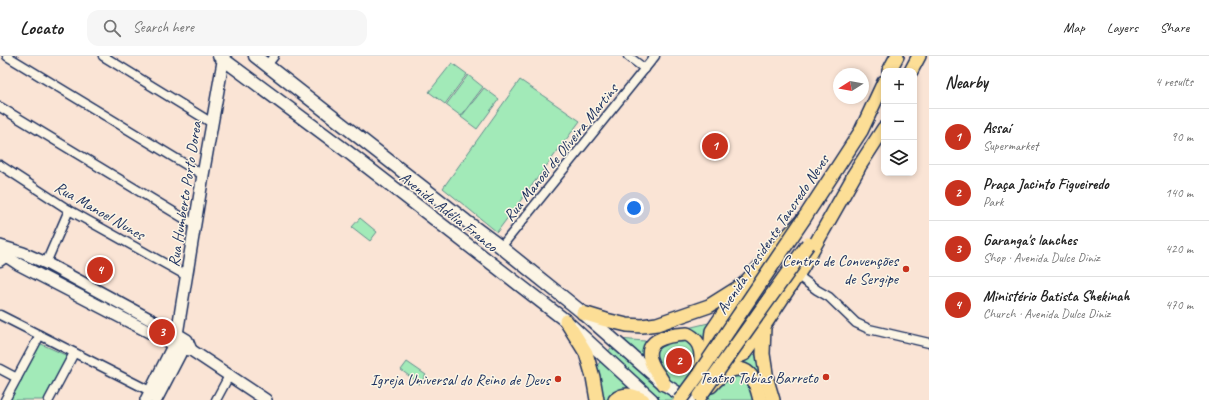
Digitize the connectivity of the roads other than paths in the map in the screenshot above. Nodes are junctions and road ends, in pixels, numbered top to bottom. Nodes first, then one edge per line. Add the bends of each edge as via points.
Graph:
1 (7, 56) edge
2 (103, 56) edge
3 (255, 56) edge
4 (628, 56) edge
5 (655, 56) edge
6 (897, 56) edge
7 (919, 56) edge
8 (222, 57) edge
9 (271, 61) edge
10 (891, 68) edge
11 (913, 68) edge
12 (645, 69) junction
13 (881, 88) edge
14 (0, 107) edge
15 (212, 123) junction
16 (881, 133) edge
17 (0, 165) edge
18 (858, 169) junction
19 (203, 175) junction
20 (69, 210) junction
21 (805, 217) junction
22 (195, 225) junction
23 (0, 246) edge
24 (501, 247) junction
25 (23, 253) junction
26 (2, 257) edge
27 (46, 263) junction
28 (18, 264) junction
29 (797, 275) junction
30 (187, 276) junction
31 (744, 284) junction
32 (583, 313) junction
33 (0, 314) edge
34 (566, 321) junction
35 (764, 324) junction
36 (40, 335) junction
37 (929, 342) edge
38 (182, 343) junction
39 (74, 353) junction
40 (0, 369) edge
41 (230, 374) junction
42 (699, 374) junction
43 (17, 378) junction
44 (664, 384) junction
45 (151, 397) edge
46 (620, 397) edge
47 (53, 399) edge
48 (695, 399) edge
49 (764, 399) edge
50 (5, 400) edge
51 (216, 400) edge
52 (266, 400) edge
53 (597, 400) edge
54 (643, 400) edge
55 (652, 400) edge
56 (680, 400) edge

1 - 19 street
2 - 15 street
3 - 9 main road, Avenida Adélia Franco
4 - 12 street
5 - 12 street, Rua Manoel de Oliveira Martins
6 - 10 main road
7 - 11 main road
8 - 15 street, Rua Humberto Porto Dorea
8 - 34 main road, Avenida Adélia Franco
9 - 24 main road, Avenida Adélia Franco via 466,222
12 - 24 street, Rua Manoel de Oliveira Martins
13 - 21 main road, Avenida Presidente Tancredo Neves via 861,131
14 - 22 street
15 - 19 street, Rua Humberto Porto Dorea
16 - 18 main road, Avenida Presidente Tancredo Neves
17 - 20 street, Rua Manoel Nunes
18 - 29 main road
18 - 48 main road, Avenida Presidente Tancredo Neves, bridge via 808,244
19 - 22 street, Rua Humberto Porto Dorea
20 - 27 street
20 - 30 street, Rua Manoel Nunes
21 - 31 main road
21 - 42 main road, Avenida Presidente Tancredo Neves, bridge
22 - 30 street, Rua Humberto Porto Dorea
23 - 25 street
24 - 32 main road, Avenida Adélia Franco
25 - 27 street
25 - 28 street
26 - 28 street
27 - 38 street
28 - 38 street
29 - 35 main road
29 - 37 street via 829,296 856,323 869,330
30 - 38 street, Rua Humberto Porto Dorea
31 - 32 main road via 709,306 657,324 627,325
31 - 35 main road via 712,331 712,347 732,358 744,354
32 - 44 main road, Avenida Adélia Franco
33 - 36 street
34 - 53 main road via 586,353
34 - 55 main road, Avenida Adélia Franco
35 - 49 main road via 763,354 767,380
36 - 39 street
36 - 43 street
38 - 41 street
38 - 45 street, Rua Humberto Porto Dorea
39 - 45 street
39 - 47 street
40 - 43 street
41 - 51 street
41 - 52 street
42 - 44 main road via 701,351 696,340 687,334 670,335 656,341 650,348 649,356
42 - 56 main road, Avenida Presidente Tancredo Neves, bridge
43 - 50 street
44 - 48 main road, Avenida Adélia Franco
46 - 54 main road via 635,396
48 - 49 main road, bridge via 704,394 718,378 734,370 748,373

